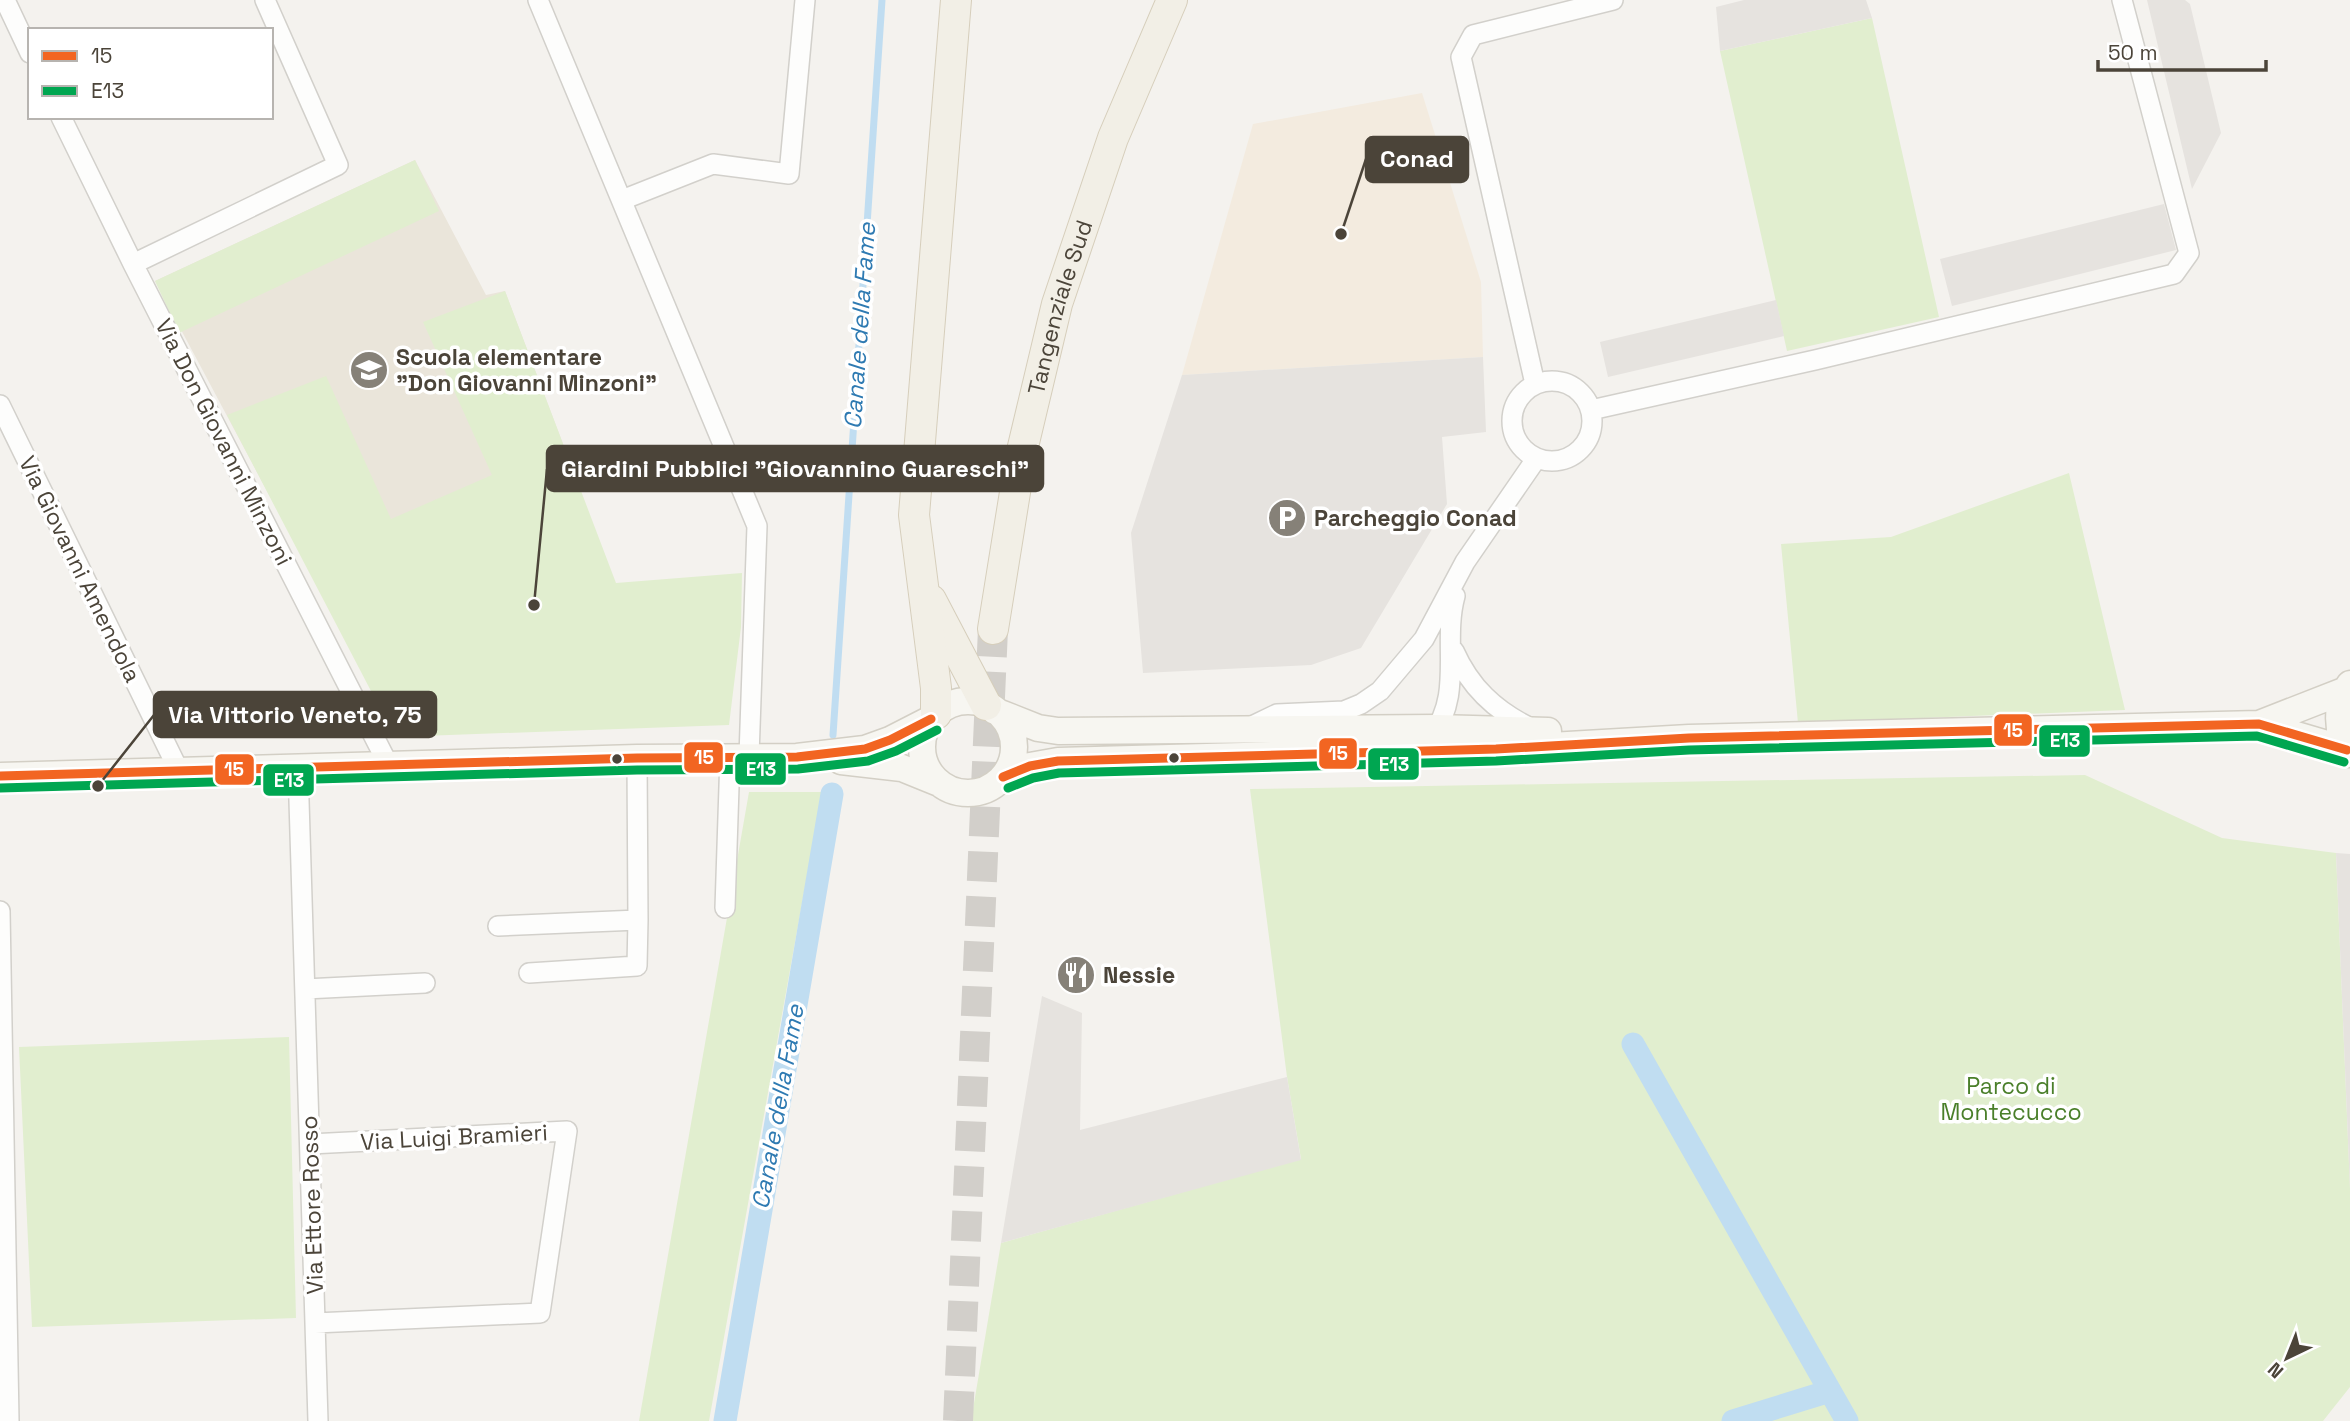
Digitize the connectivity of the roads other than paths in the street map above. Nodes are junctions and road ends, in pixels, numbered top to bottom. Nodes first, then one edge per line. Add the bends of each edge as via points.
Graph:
1 (5, 0) edge
2 (265, 0) edge
3 (538, 0) edge
4 (805, 0) edge
5 (956, 0) edge
6 (1172, 0) edge
7 (1613, 0) edge
8 (2123, 0) edge
9 (28, 49) edge
10 (62, 119) edge
11 (622, 200) junction
12 (133, 264) junction
13 (1535, 384) junction
14 (0, 405) edge
15 (1591, 410) junction
16 (1536, 458) junction
17 (1465, 562) junction
18 (922, 582) junction
19 (993, 629) tunnel mouth
20 (1449, 640) junction
21 (2348, 687) edge
22 (990, 708) junction
23 (933, 717) junction
24 (2259, 724) junction
25 (1437, 728) junction
26 (1245, 730) junction
27 (1535, 730) junction
28 (1689, 738) junction
29 (2349, 752) edge
30 (740, 756) junction
31 (867, 756) junction
32 (1214, 757) junction
33 (637, 758) junction
34 (389, 766) junction
35 (298, 768) junction
36 (179, 771) junction
37 (0, 776) edge
38 (1003, 777) junction
39 (941, 784) junction
40 (725, 908) dead end
41 (0, 911) edge
42 (638, 920) junction
43 (498, 926) dead end
44 (529, 973) dead end
45 (425, 983) dead end
46 (305, 989) junction
47 (2, 1094) edge
48 (310, 1144) junction
49 (315, 1323) junction
50 (9, 1421) edge
51 (318, 1421) edge

1 - 9 street
2 - 12 street via 338,165
3 - 11 street
4 - 11 street via 789,174 713,163
5 - 18 main road via 914,515
6 - 19 main road, Tangenziale Sud via 1113,138 1058,304 1021,455
7 - 13 street via 1473,35 1461,57
8 - 15 street via 2189,253 2174,274
10 - 12 street, Via Don Giovanni Minzoni
11 - 30 street via 757,526
12 - 34 street, Via Don Giovanni Minzoni
13 - 15 street via 1562,382 1575,387
13 - 16 street via 1517,400 1511,422 1518,444
14 - 36 street, Via Giovanni Amendola
15 - 16 street via 1590,436 1574,456 1548,462
16 - 17 street
17 - 20 street via 1450,616
17 - 26 street via 1424,639 1380,691 1344,711 1277,714
18 - 22 main road
18 - 23 main road via 936,688
20 - 25 street via 1449,702
20 - 27 street via 1463,672 1487,700
21 - 24 main road
21 - 29 main road via 2339,710 2340,731
22 - 23 main road via 957,703
22 - 26 main road via 1028,725 1058,731
22 - 38 main road via 1006,721 1012,735 1014,750
23 - 31 main road
23 - 39 main road via 922,744 923,760
24 - 28 main road
24 - 29 main road
25 - 26 main road
25 - 27 main road
25 - 32 street via 1422,740 1276,745
27 - 28 main road
28 - 32 main road
30 - 31 main road
30 - 33 main road
30 - 40 street
31 - 39 main road
32 - 38 main road via 1058,761
33 - 34 main road
33 - 42 street
34 - 35 main road
35 - 36 main road
35 - 46 street, Via Ettore Rosso
36 - 37 main road
38 - 39 main road via 980,792 966,793
41 - 47 street
42 - 43 street
42 - 44 street via 638,965
45 - 46 street
46 - 48 street, Via Ettore Rosso
47 - 50 street
48 - 49 street, Via Ettore Rosso
48 - 49 street, Via Luigi Bramieri via 567,1131 540,1313
49 - 51 street, Via Ettore Rosso

